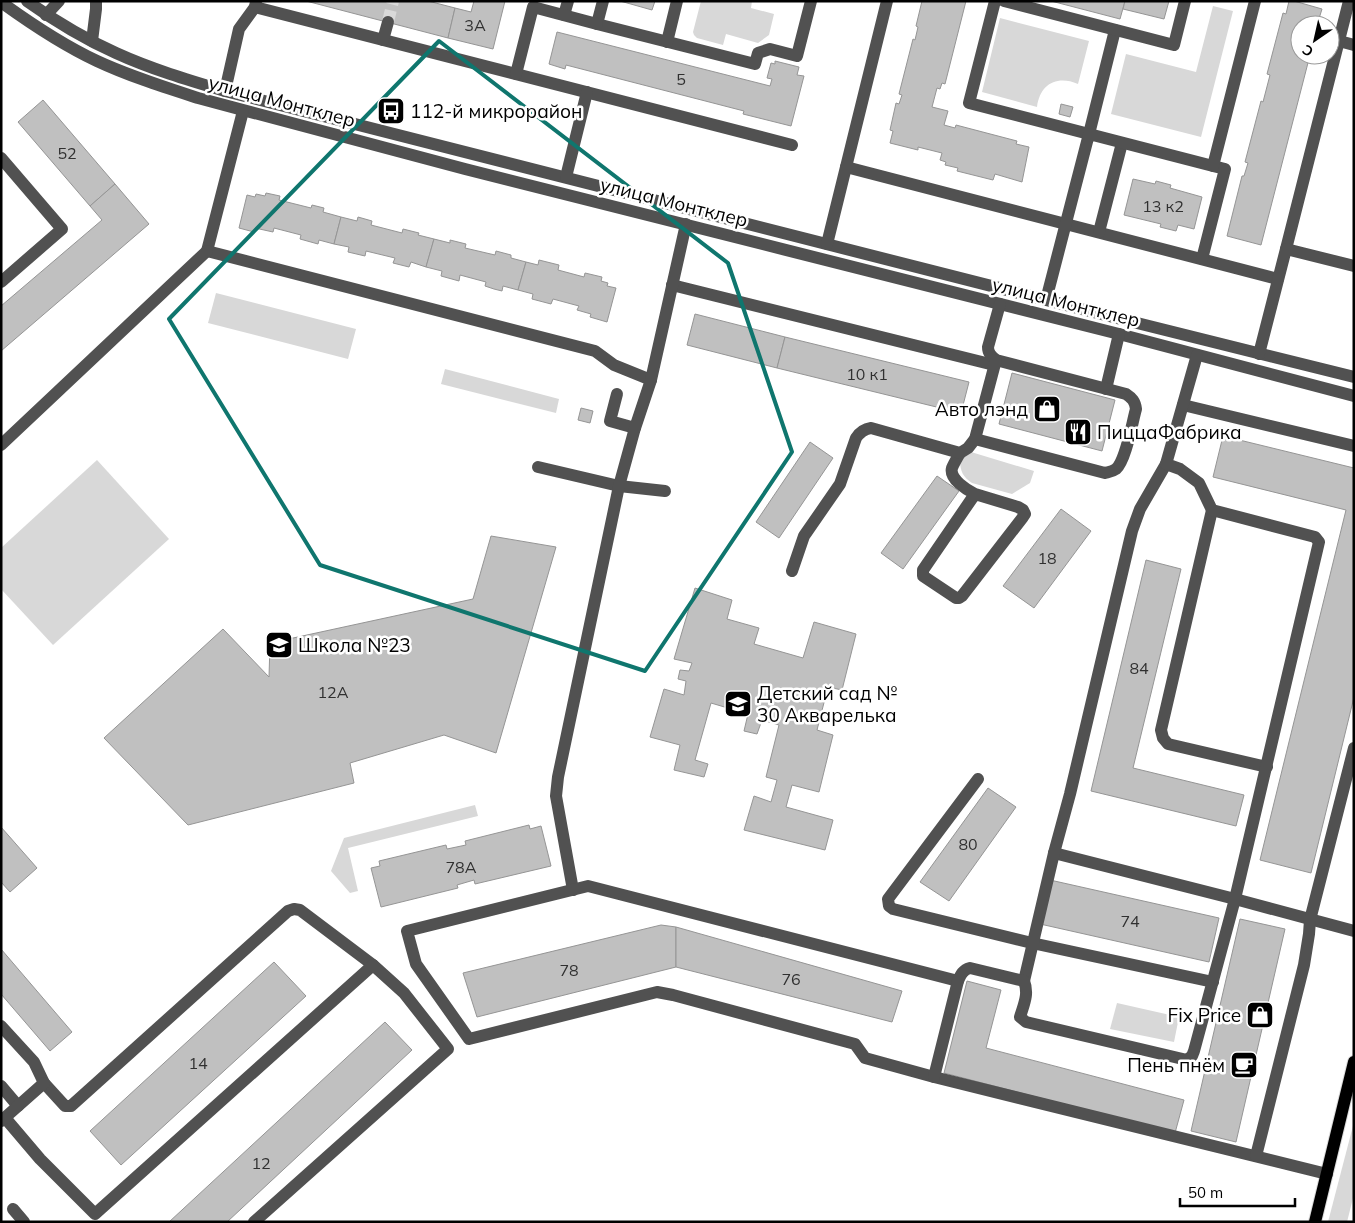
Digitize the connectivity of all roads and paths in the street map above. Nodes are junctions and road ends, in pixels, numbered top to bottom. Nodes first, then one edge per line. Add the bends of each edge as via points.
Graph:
1 (27, 1) edge
2 (59, 1) edge
3 (96, 1) edge
4 (568, 1) edge
5 (603, 1) edge
6 (677, 1) edge
7 (811, 1) edge
8 (887, 1) edge
9 (995, 1) edge
10 (1004, 1) edge
11 (1185, 1) edge
12 (1255, 1) edge
13 (1349, 1) edge
14 (1, 2) edge
15 (256, 4) edge
16 (534, 4) edge
17 (46, 15) junction
18 (564, 16) junction
19 (388, 22) tunnel mouth
20 (597, 24) junction
21 (1115, 30) junction
22 (1340, 37) edge
23 (383, 40) junction
24 (92, 41) junction
25 (1340, 41) edge
26 (667, 42) junction
27 (1354, 45) edge
28 (1333, 65) edge
29 (516, 74) junction
30 (225, 91) junction
31 (587, 92) junction
32 (243, 111) junction
33 (1089, 134) junction
34 (1122, 143) junction
35 (792, 145) dead end
36 (1, 158) edge
37 (1213, 166) junction
38 (846, 168) junction
39 (566, 177) junction
40 (686, 224) junction
41 (1066, 224) junction
42 (1099, 232) junction
43 (827, 244) junction
44 (1286, 249) junction
45 (207, 251) junction
46 (1202, 259) junction
47 (1354, 266) edge
48 (1278, 279) junction
49 (1, 282) edge
50 (672, 285) junction
51 (1046, 300) junction
52 (1000, 304) junction
53 (1119, 334) junction
54 (1259, 354) junction
55 (1197, 355) junction
56 (995, 362) junction
57 (1354, 377) edge
58 (651, 380) junction
59 (1106, 389) junction
60 (617, 394) dead end
61 (1354, 396) edge
62 (1183, 405) junction
63 (635, 428) junction
64 (975, 439) junction
65 (1, 445) edge
66 (1354, 446) edge
67 (960, 453) junction
68 (1166, 464) junction
69 (538, 467) dead end
70 (619, 486) junction
71 (665, 491) dead end
72 (975, 494) junction
73 (1212, 510) junction
74 (792, 571) dead end
75 (1354, 748) edge
76 (1267, 767) junction
77 (978, 779) dead end
78 (1054, 852) junction
79 (573, 890) junction
80 (1235, 899) junction
81 (1310, 920) junction
82 (1354, 931) edge
83 (1032, 943) junction
84 (373, 965) junction
85 (958, 981) junction
86 (1024, 981) junction
87 (1213, 982) junction
88 (1, 1026) edge
89 (1354, 1062) edge
90 (934, 1077) junction
91 (44, 1083) junction
92 (1, 1086) edge
93 (18, 1106) junction
94 (3, 1120) edge
95 (1256, 1156) junction
96 (1327, 1174) junction
97 (13, 1209) dead end
98 (98, 1218) edge
99 (24, 1222) edge
100 (254, 1222) edge
101 (1315, 1222) edge

1 - 17 street, улица Монтклер
2 - 17 street
3 - 24 street
4 - 18 street
5 - 20 street
6 - 26 street
7 - 26 street via 797,56 770,48 758,53 755,64
8 - 38 street
9 - 33 street via 969,103
10 - 21 street
11 - 21 street via 1174,45
12 - 37 street
13 - 22 street
14 - 32 street, улица Монтклер via 69,46 113,68
15 - 23 street
15 - 30 street via 239,28
16 - 18 street
16 - 29 street
17 - 24 street, улица Монтклер
18 - 20 street
19 - 23 street
20 - 26 street
21 - 33 street
23 - 29 street
24 - 30 street, улица Монтклер via 155,68
25 - 27 street
28 - 44 street
29 - 31 street
30 - 39 street, улица Монтклер
31 - 35 street
31 - 39 street
32 - 40 street, улица Монтклер
32 - 45 street
33 - 34 street
33 - 41 street
34 - 37 street
34 - 42 street
36 - 49 street via 62,229
37 - 46 street via 1225,169
38 - 41 street
38 - 43 street
39 - 43 street, улица Монтклер
40 - 50 street
40 - 52 street, улица Монтклер
41 - 42 street
41 - 51 street
42 - 46 street
43 - 51 street, улица Монтклер
44 - 47 street
44 - 48 street
45 - 58 street via 595,351 614,365
45 - 65 street
46 - 48 street
48 - 54 street
50 - 56 street
50 - 58 street
51 - 54 street, улица Монтклер
52 - 53 street, улица Монтклер
52 - 56 street via 988,347
53 - 55 street, улица Монтклер
53 - 59 street
54 - 57 street, улица Монтклер
55 - 61 street, улица Монтклер
55 - 62 street
56 - 59 street
56 - 64 street
58 - 63 street
59 - 64 street via 1132,398 1136,409 1122,460 1112,471 1105,473
60 - 63 street via 610,421
62 - 66 street
62 - 68 street
63 - 70 street
64 - 67 street
67 - 72 street via 952,468 953,476
67 - 74 street via 871,428 863,430 856,438 838,489 804,536
68 - 73 street via 1180,469 1199,483
68 - 78 street via 1140,509 1132,531
69 - 70 street
70 - 71 street
70 - 79 street via 558,777 556,796
72 - 72 street via 1018,507 1025,514 962,596 956,598 922,573
73 - 76 street via 1161,730 1162,738 1168,744
73 - 76 street via 1316,537 1319,542
75 - 81 street
76 - 80 street
77 - 83 street via 888,899 889,906
78 - 80 street
78 - 83 street
79 - 85 street via 588,886
79 - 90 street via 407,931 416,964 469,1039 657,992 855,1044 865,1058
80 - 81 street
80 - 87 street
81 - 82 street
81 - 95 street via 1304,964
83 - 86 street
83 - 87 street
84 - 91 street via 300,910 288,911 71,1106 66,1106
84 - 98 street
84 - 100 street via 404,993 448,1049
85 - 86 street via 970,968
85 - 90 street
86 - 87 street via 1027,988 1020,1017 1026,1022 1187,1060 1192,1056
88 - 91 street via 34,1062
89 - 96 main road
90 - 95 street
91 - 93 street
92 - 93 street
93 - 94 street
94 - 98 street
95 - 96 street
96 - 101 main road
97 - 99 street

